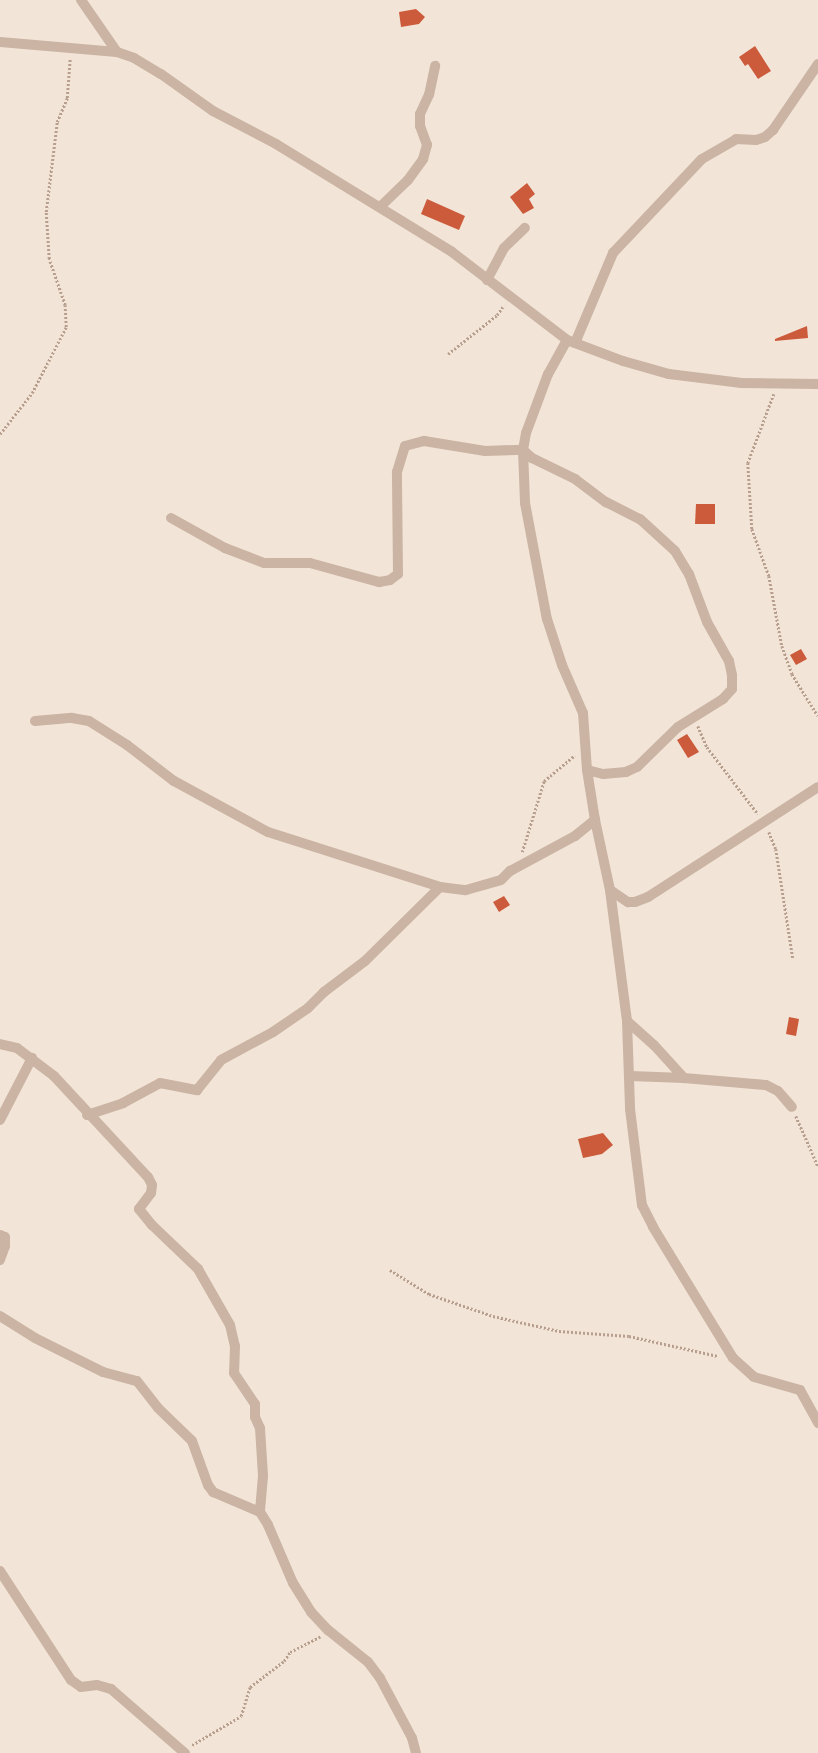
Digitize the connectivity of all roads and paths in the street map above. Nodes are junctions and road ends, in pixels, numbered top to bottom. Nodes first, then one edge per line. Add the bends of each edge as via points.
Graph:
1 (81, 0) edge
2 (0, 42) edge
3 (71, 48) junction
4 (118, 52) junction
5 (818, 64) edge
6 (435, 66) dead end
7 (381, 206) junction
8 (526, 228) dead end
9 (487, 280) junction
10 (508, 297) junction
11 (571, 342) junction
12 (448, 354) dead end
13 (778, 382) junction
14 (818, 384) edge
15 (0, 434) edge
16 (523, 450) junction
17 (171, 518) dead end
18 (818, 716) edge
19 (695, 719) junction
20 (35, 720) dead end
21 (586, 745) junction
22 (587, 770) junction
23 (818, 787) edge
24 (595, 820) junction
25 (765, 822) junction
26 (520, 855) dead end
27 (440, 887) junction
28 (610, 890) junction
29 (793, 959) dead end
30 (627, 1021) junction
31 (0, 1044) edge
32 (32, 1058) junction
33 (630, 1076) junction
34 (684, 1078) junction
35 (792, 1107) joint
36 (87, 1115) junction
37 (0, 1120) edge
38 (818, 1166) edge
39 (0, 1235) edge
40 (0, 1260) edge
41 (390, 1270) dead end
42 (0, 1316) edge
43 (733, 1358) junction
44 (818, 1423) edge
45 (260, 1512) junction
46 (0, 1571) edge
47 (328, 1630) junction
48 (184, 1752) edge
49 (416, 1753) edge

1 - 4 street
2 - 3 street
3 - 4 street
3 - 15 path via 67,98 57,122 46,212 48,258 66,305 66,327 32,393
4 - 7 street via 141,62 213,111 276,144
5 - 11 street via 773,130 756,140 736,139 702,159 613,253
6 - 7 street via 429,95 420,114 420,126 427,145 423,159 408,180
7 - 9 street via 452,252
8 - 9 street via 504,248
9 - 10 street
10 - 11 street
10 - 12 path via 497,315
11 - 13 street via 669,374 741,383
11 - 16 street via 548,374 526,433
13 - 14 street
13 - 18 path via 748,464 752,529 769,576 782,646 792,674
16 - 17 street via 485,451 424,441 405,446 397,472 398,574 390,580 380,582 310,563 264,563 225,548
16 - 19 street via 532,458 575,479 606,502 640,519 675,551 689,574 707,622 729,661 732,675 732,689 723,699
16 - 21 street via 525,503 546,619 583,713
19 - 22 street via 678,727 637,768 626,772 603,774
19 - 25 path via 707,747
20 - 27 street via 72,718 89,721 127,745 174,781 268,832
21 - 22 street
21 - 26 path via 544,781
22 - 24 street
23 - 25 street
24 - 27 street via 575,836 510,871 501,880 466,890
24 - 28 street
25 - 28 street via 648,897 628,902
25 - 29 path via 776,849
27 - 36 street via 365,961 324,992 308,1008 273,1032 221,1060 197,1090 160,1083 123,1103
28 - 30 street
30 - 33 street
30 - 34 street via 654,1045
31 - 32 street via 17,1048
32 - 36 street via 54,1076
32 - 37 street
33 - 34 street
33 - 43 street via 630,1109 642,1205
34 - 35 street via 766,1085 778,1091
35 - 38 path
36 - 45 street via 148,1177 152,1185 151,1193 139,1209 198,1269 230,1326 235,1346 234,1373 254,1404 255,1417 260,1428 263,1476
39 - 40 street via 5,1237 5,1246
41 - 43 path via 429,1294 492,1316 559,1331 629,1336 702,1354
42 - 45 street via 35,1338 103,1372 137,1381 158,1408 192,1441 213,1492
43 - 44 street via 754,1377 800,1390
45 - 47 street via 293,1583 311,1612
46 - 48 street via 71,1680 81,1687 97,1685 111,1689
47 - 48 path via 290,1652 284,1661 250,1687 241,1716
47 - 49 street via 368,1662 380,1678 412,1738

